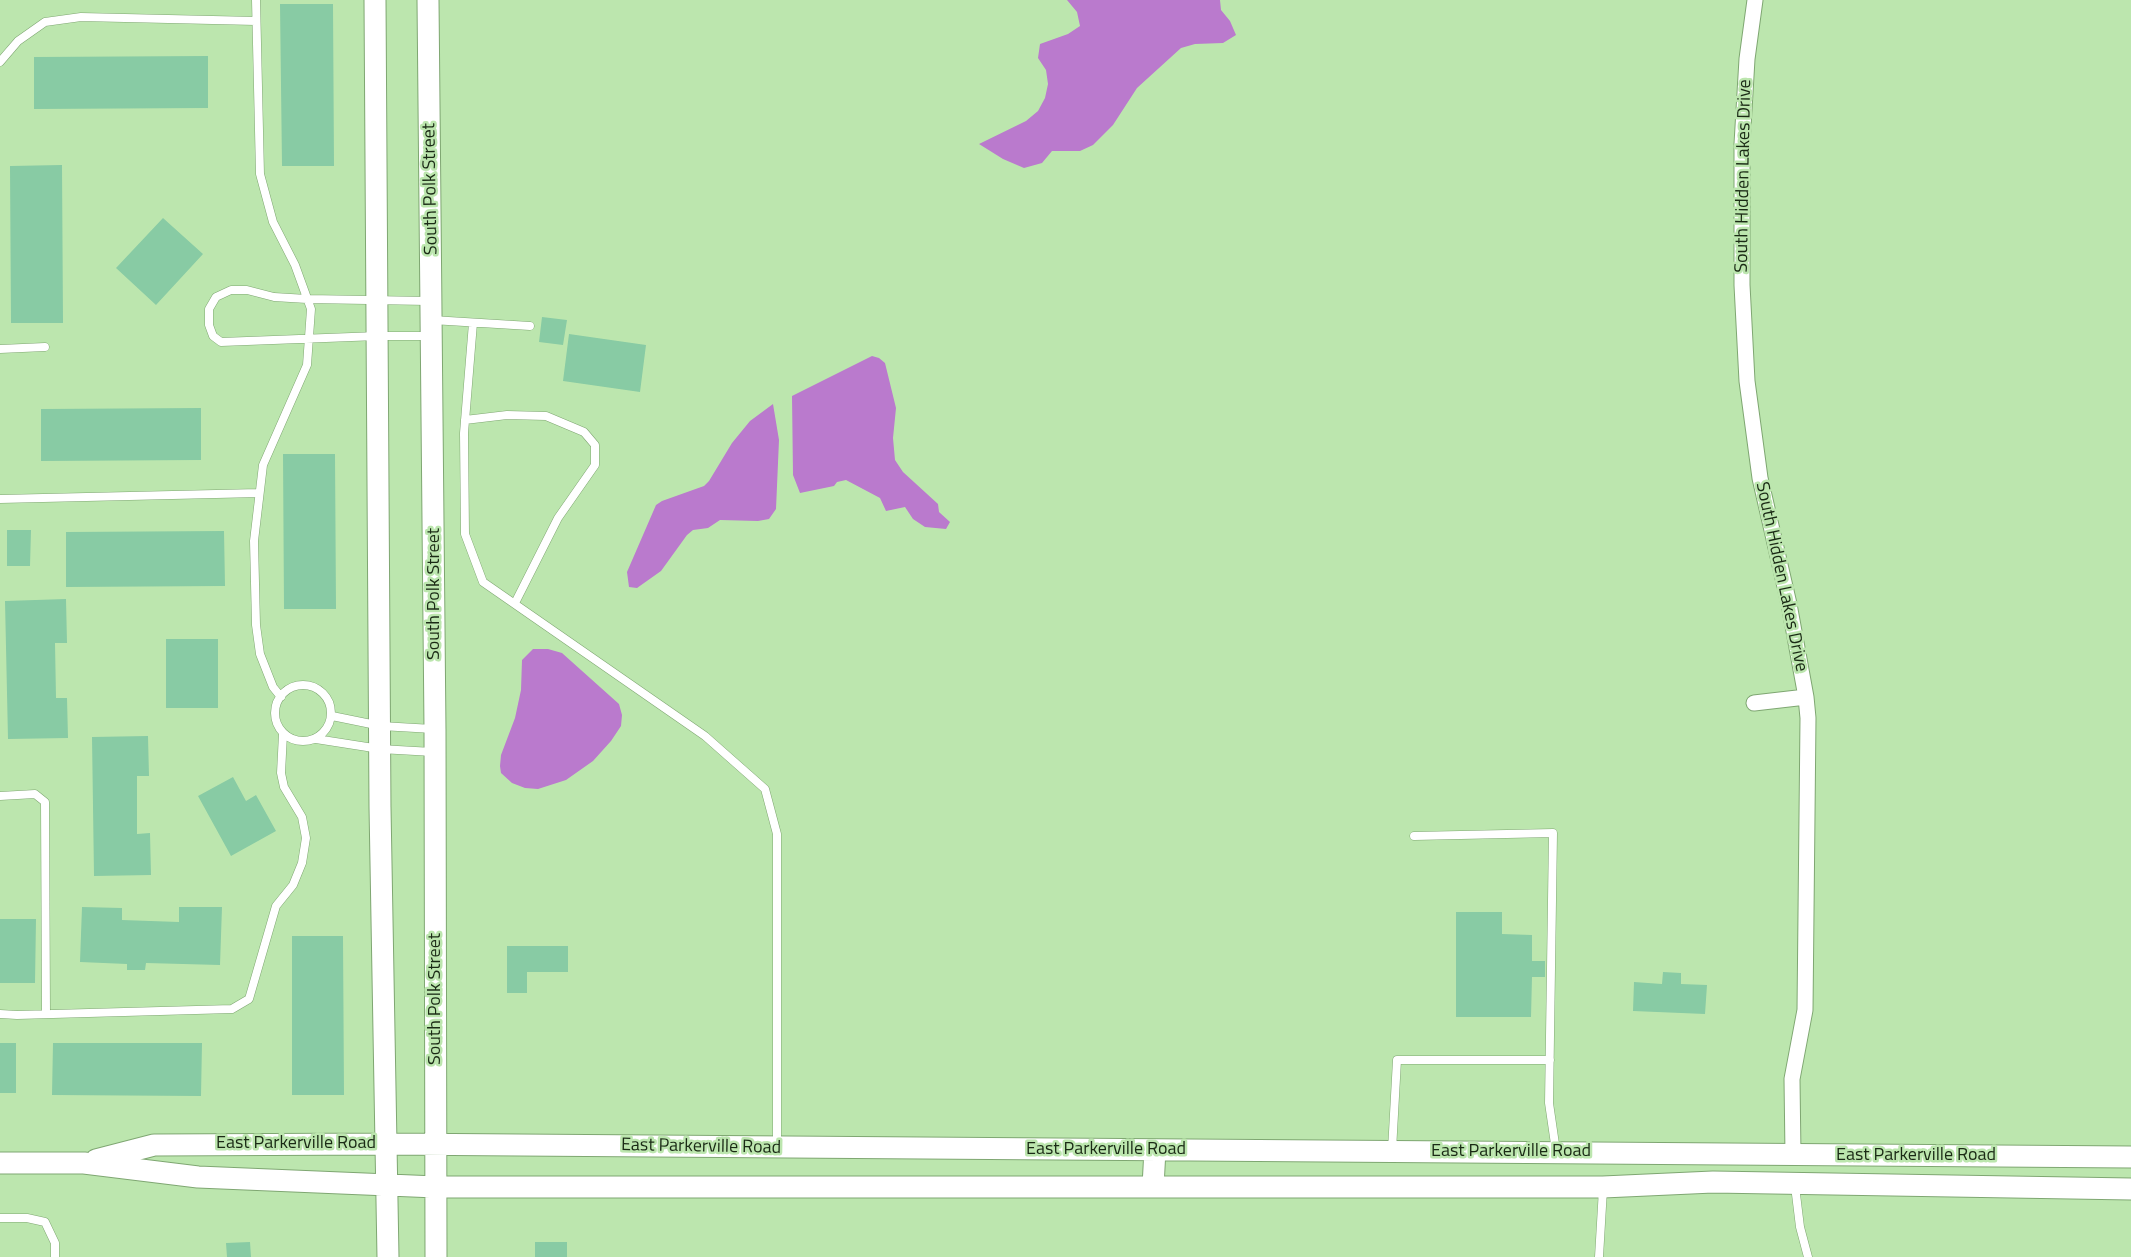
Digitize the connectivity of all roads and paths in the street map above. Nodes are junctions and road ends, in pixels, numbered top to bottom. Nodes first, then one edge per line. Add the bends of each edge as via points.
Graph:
1 (256, 0) edge
2 (375, 0) edge
3 (428, 0) edge
4 (1755, 0) edge
5 (256, 21) junction
6 (0, 62) edge
7 (307, 299) junction
8 (377, 300) junction
9 (432, 319) junction
10 (473, 323) junction
11 (530, 326) dead end
12 (378, 336) junction
13 (310, 340) junction
14 (45, 347) dead end
15 (0, 349) edge
16 (465, 420) junction
17 (259, 493) junction
18 (0, 499) edge
19 (515, 604) junction
20 (281, 696) junction
21 (1806, 697) junction
22 (1754, 703) dead end
23 (332, 716) junction
24 (380, 726) junction
25 (436, 729) junction
26 (283, 734) junction
27 (316, 739) junction
28 (380, 748) junction
29 (436, 752) junction
30 (0, 796) edge
31 (1414, 836) dead end
32 (0, 1014) edge
33 (46, 1014) junction
34 (1550, 1060) junction
35 (385, 1144) junction
36 (436, 1144) junction
37 (776, 1148) junction
38 (1155, 1150) junction
39 (1392, 1152) junction
40 (1556, 1153) junction
41 (1793, 1155) junction
42 (2131, 1157) edge
43 (0, 1163) edge
44 (84, 1163) junction
45 (1794, 1184) junction
46 (386, 1186) junction
47 (1153, 1186) junction
48 (436, 1187) junction
49 (1557, 1187) junction
50 (1603, 1187) junction
51 (2131, 1189) edge
52 (0, 1218) edge
53 (55, 1257) edge
54 (388, 1257) edge
55 (436, 1257) edge
56 (1599, 1257) edge
57 (1808, 1257) edge

1 - 5 lane
2 - 8 main road
3 - 9 main road, South Polk Street
4 - 21 street, South Hidden Lakes Drive via 1747,59 1742,144 1742,285 1747,381 1760,478
5 - 6 lane via 82,17 45,22 18,40
5 - 7 lane via 260,174 272,222 295,265
7 - 8 lane
7 - 13 lane via 311,309
7 - 13 lane via 231,290 216,297 209,309 209,325 213,336 221,342
8 - 9 lane
8 - 12 main road
9 - 10 lane
9 - 12 lane
9 - 25 main road, South Polk Street
10 - 11 lane
10 - 16 lane
12 - 13 lane
12 - 24 main road
13 - 17 lane via 307,365 263,465
14 - 15 lane
16 - 19 lane via 465,534 483,582
16 - 19 lane via 507,415 546,416 584,432 595,445 595,465 558,518
17 - 18 lane
17 - 20 lane via 254,541 256,625 265,671 272,687
19 - 37 lane via 705,736 765,789 776,834
20 - 23 lane via 292,688 311,686 327,697
20 - 26 lane via 275,708 275,718
21 - 22 street
21 - 41 street, South Hidden Lakes Drive via 1809,743 1805,1010 1792,1079
23 - 24 lane
23 - 27 lane via 325,732
24 - 25 lane
24 - 28 main road
25 - 29 main road, South Polk Street
26 - 27 lane via 300,742
26 - 33 lane via 281,773 284,787 302,817 306,838 302,863 293,885 276,906 249,999 232,1009
27 - 28 lane
28 - 29 lane
28 - 35 main road
29 - 36 main road, South Polk Street
30 - 33 lane via 35,794 45,802
31 - 34 lane via 1553,832
32 - 33 lane
34 - 39 lane via 1397,1060
34 - 40 lane via 1549,1103
35 - 36 main road, East Parkerville Road
35 - 44 main road, East Parkerville Road via 154,1145
35 - 46 main road
36 - 37 main road, East Parkerville Road
36 - 48 main road, South Polk Street
37 - 38 main road, East Parkerville Road
38 - 39 main road, East Parkerville Road
38 - 47 main road
39 - 40 main road, East Parkerville Road
40 - 41 main road, East Parkerville Road
40 - 49 main road
41 - 42 main road, East Parkerville Road
41 - 45 main road
43 - 44 main road, East Parkerville Road
44 - 46 main road, East Parkerville Road via 198,1177
45 - 50 main road, East Parkerville Road via 1711,1182
45 - 51 main road, East Parkerville Road
45 - 57 lane
46 - 48 main road, East Parkerville Road
46 - 54 main road
47 - 48 main road, East Parkerville Road
47 - 49 main road, East Parkerville Road
48 - 55 main road, South Polk Street
49 - 50 main road, East Parkerville Road
50 - 56 lane
52 - 53 lane via 45,1222 55,1242

